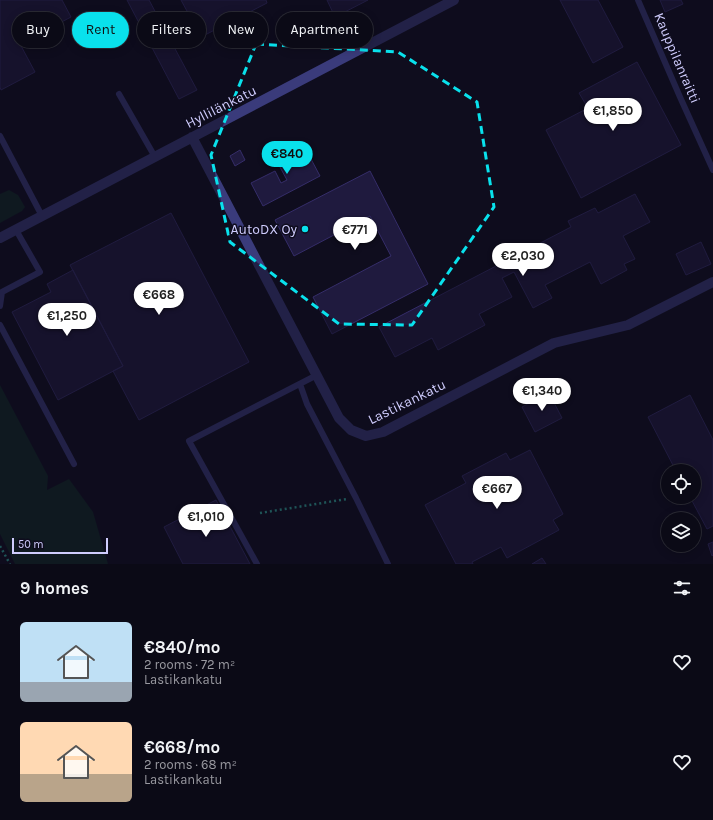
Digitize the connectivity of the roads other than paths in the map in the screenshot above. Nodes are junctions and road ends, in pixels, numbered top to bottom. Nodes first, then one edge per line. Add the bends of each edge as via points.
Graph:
1 (454, 0) edge
2 (638, 0) edge
3 (119, 94) dead end
4 (0, 136) edge
5 (192, 137) junction
6 (155, 157) junction
7 (713, 170) edge
8 (42, 216) junction
9 (16, 230) junction
10 (0, 238) edge
11 (713, 282) edge
12 (1, 290) edge
13 (0, 306) edge
14 (0, 325) edge
15 (317, 375) junction
16 (300, 384) junction
17 (74, 464) dead end
18 (257, 564) edge
19 (388, 564) edge

1 - 5 street, Hyllilänkatu
2 - 7 lane, Kauppilanraitti
3 - 6 lane
4 - 8 lane
5 - 6 street, Hyllilänkatu
5 - 15 street, Lastikankatu
6 - 8 street, Hyllilänkatu
8 - 9 street, Hyllilänkatu
9 - 10 street, Hyllilänkatu
9 - 12 lane via 40,272
11 - 15 street, Lastikankatu via 628,325 554,343 383,432 366,436 352,430 339,418
12 - 13 lane
14 - 17 lane
15 - 16 lane
16 - 18 lane via 189,441
16 - 19 lane via 307,404

